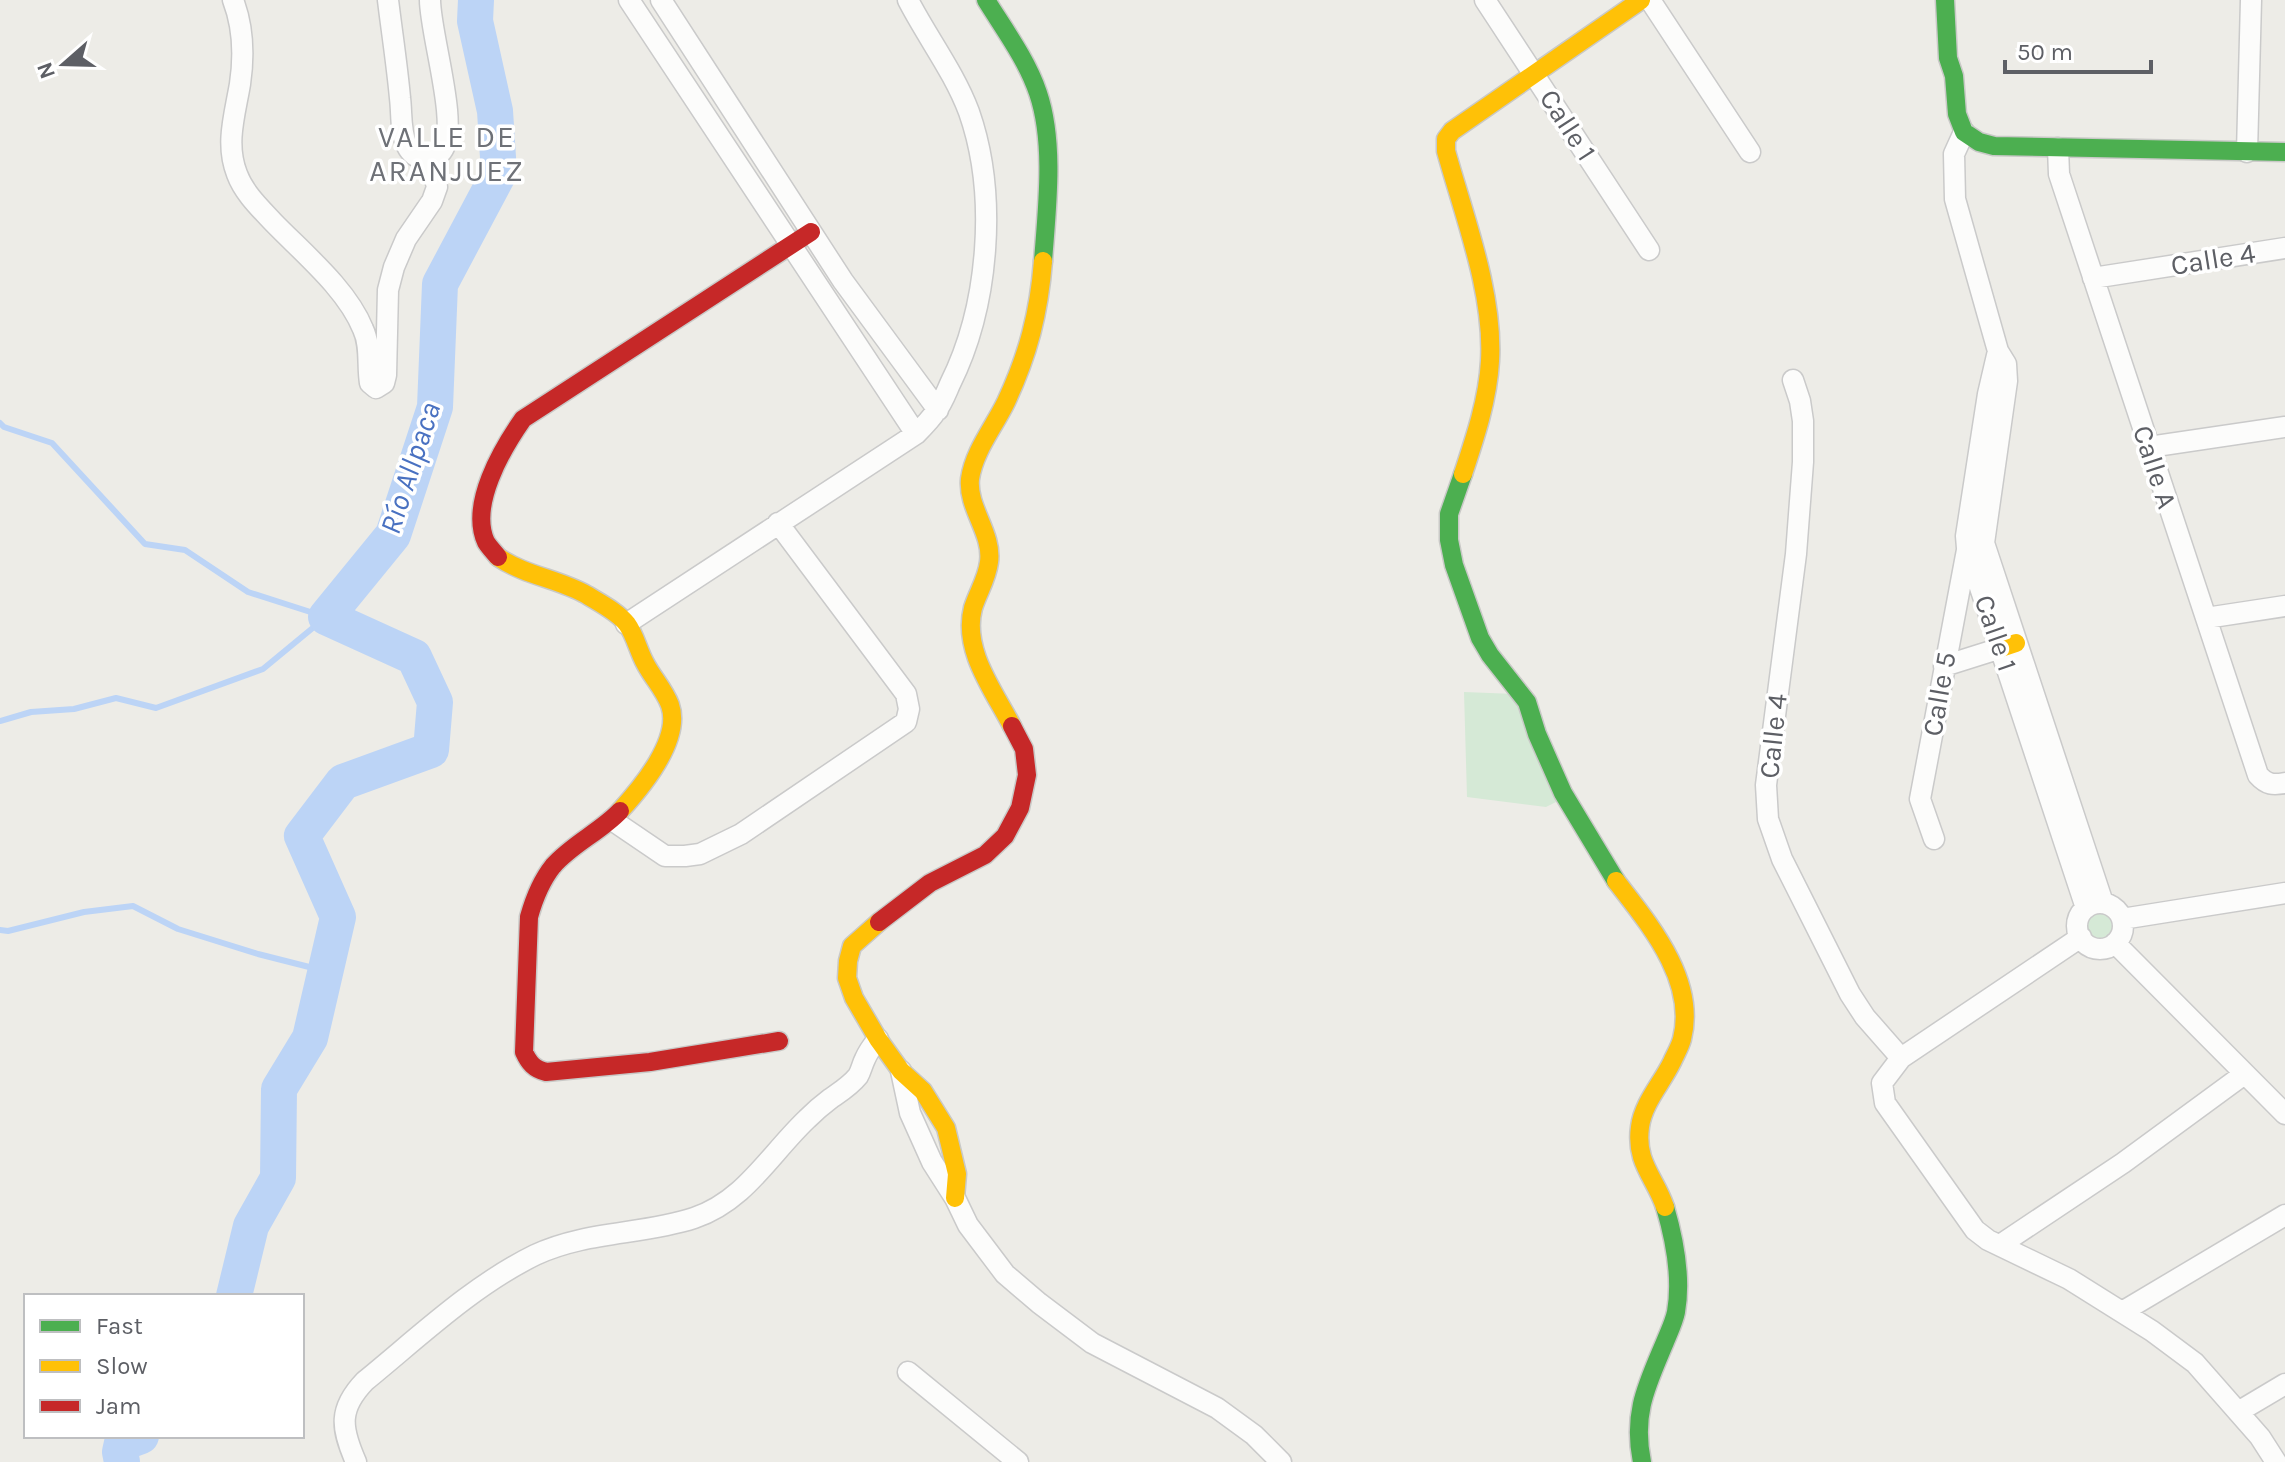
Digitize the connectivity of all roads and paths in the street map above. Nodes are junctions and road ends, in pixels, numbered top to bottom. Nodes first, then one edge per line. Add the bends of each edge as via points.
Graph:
1 (233, 0) edge
2 (388, 0) edge
3 (430, 0) edge
4 (629, 0) edge
5 (661, 0) edge
6 (908, 0) edge
7 (986, 0) edge
8 (1485, 0) edge
9 (1641, 0) edge
10 (1650, 0) edge
11 (1945, 0) edge
12 (1962, 0) edge
13 (2251, 0) edge
14 (1535, 75) junction
15 (1954, 76) junction
16 (1964, 132) junction
17 (2058, 148) junction
18 (1750, 152) dead end
19 (2247, 152) junction
20 (2285, 152) edge
21 (430, 159) junction
22 (811, 232) junction
23 (790, 244) junction
24 (2285, 248) edge
25 (1649, 250) dead end
26 (2093, 278) junction
27 (1998, 351) junction
28 (1793, 380) dead end
29 (938, 410) junction
30 (2285, 427) edge
31 (916, 434) junction
32 (2149, 447) junction
33 (778, 523) junction
34 (1967, 548) junction
35 (2285, 606) edge
36 (2206, 618) junction
37 (626, 624) junction
38 (2009, 646) junction
39 (1944, 666) junction
40 (2285, 783) edge
41 (612, 820) junction
42 (1934, 839) dead end
43 (2283, 896) edge
44 (2094, 905) junction
45 (2122, 919) junction
46 (2081, 937) junction
47 (2115, 943) junction
48 (878, 1039) junction
49 (779, 1041) dead end
50 (1901, 1058) junction
51 (901, 1071) joint
52 (2243, 1075) junction
53 (2285, 1114) edge
54 (2285, 1215) edge
55 (2000, 1245) junction
56 (2122, 1312) junction
57 (908, 1372) dead end
58 (2285, 1384) edge
59 (2238, 1412) junction
60 (356, 1462) edge
61 (1018, 1462) edge
62 (1281, 1462) edge
63 (1642, 1462) edge
64 (2276, 1462) edge

1 - 21 street via 242,43 232,127 238,176 356,316 367,340 370,383 376,388 386,375 388,290 394,267 437,187
2 - 21 street via 403,134 413,155
3 - 21 street via 448,135 445,148
4 - 23 street
5 - 22 street
6 - 29 street via 967,108 983,168 985,245 978,295 957,371
7 - 48 street via 1038,92 1047,132 1040,301 1028,348 970,481 990,558 974,605 972,646 1024,749 1027,775 1020,808 1005,836 985,855 930,883 852,946 847,978
8 - 14 street, Calle 1
9 - 14 street
10 - 18 street
11 - 15 street
12 - 15 street via 1961,58
13 - 19 street
14 - 25 street, Calle 1
14 - 63 street via 1446,139 1481,277 1490,361 1483,408 1449,514 1449,540 1480,638 1527,702 1563,793 1671,962 1684,1002 1682,1039 1640,1126 1641,1159 1661,1196 1678,1276 1676,1314 1640,1403
15 - 16 street
16 - 17 street via 1994,146
16 - 27 street, Calle 1 via 1954,154 1955,199
17 - 19 street
17 - 26 street, Calle A via 2059,174
19 - 20 street
22 - 23 street
22 - 29 street
23 - 31 street
23 - 37 street via 537,408 516,428 493,468 481,515 483,536 492,551 508,566 585,593
24 - 26 street, Calle 4
26 - 32 street, Calle A
27 - 34 street, Calle 1
27 - 38 street, Calle 1 via 2007,381 1983,537
28 - 50 street, Calle 4 via 1803,421 1803,462 1766,785 1768,819 1782,859 1850,994
29 - 31 street
30 - 32 street
31 - 33 street
32 - 36 street, Calle A
33 - 37 street
33 - 41 street via 906,694 906,722 741,834 700,854 665,856
34 - 38 street, Calle 1
34 - 39 street, Calle 5
35 - 36 street
36 - 40 street, Calle A via 2258,775 2272,785
37 - 41 street via 672,706 673,726 663,754
38 - 39 street
38 - 44 street, Calle 1
39 - 42 street, Calle 5 via 1920,799
41 - 49 street via 554,864 535,897 529,917 524,1052 529,1063 546,1072
43 - 45 street
44 - 45 street via 2115,909
44 - 46 street via 2079,918
45 - 47 street
46 - 47 street via 2097,948
46 - 50 street
47 - 52 street
48 - 51 street
48 - 60 street via 846,1089 805,1121 724,1204 670,1225 550,1249 478,1289 353,1393 344,1425
50 - 55 street via 1882,1083 1885,1103 1975,1230
51 - 62 street via 910,1113 932,1162 968,1225 1005,1274 1092,1343 1217,1408
52 - 53 street
52 - 55 street
54 - 56 street
55 - 56 street
56 - 59 street via 2195,1363
57 - 61 street
58 - 59 street
59 - 64 street

